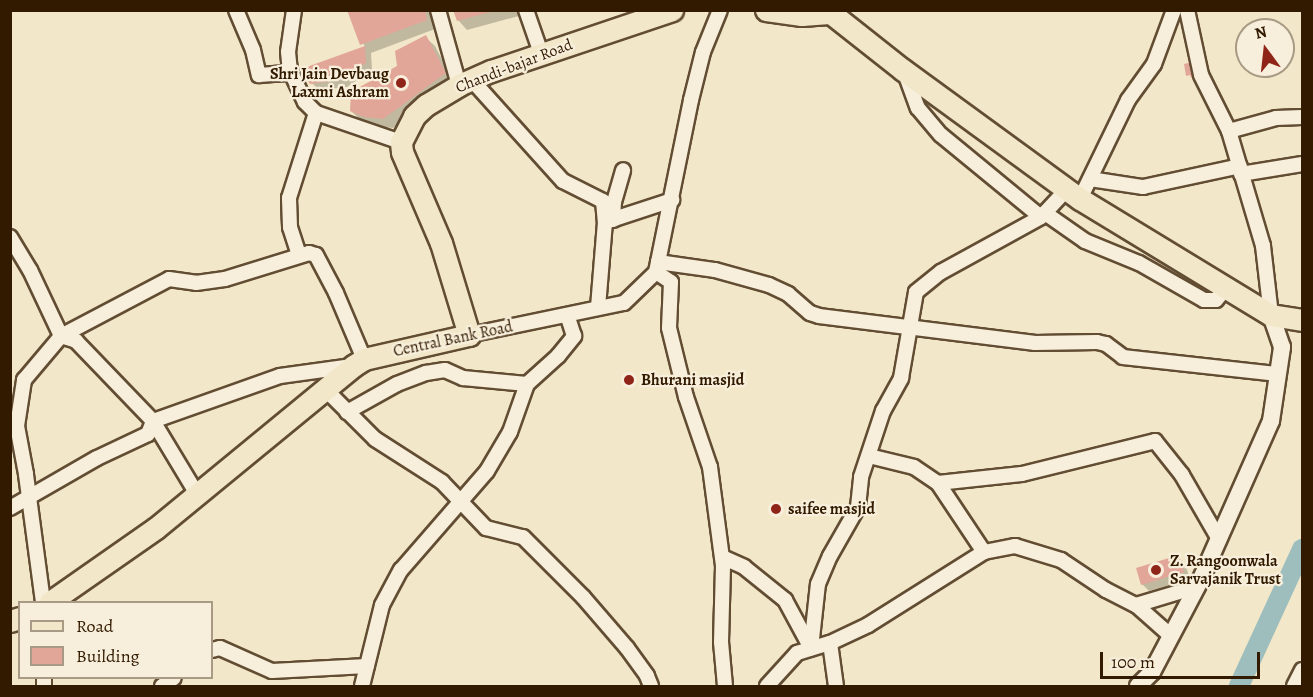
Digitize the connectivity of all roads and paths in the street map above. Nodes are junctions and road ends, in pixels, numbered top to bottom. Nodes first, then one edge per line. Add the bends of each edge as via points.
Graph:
1 (236, 10) edge
2 (294, 10) edge
3 (438, 10) edge
4 (526, 10) edge
5 (672, 10) edge
6 (720, 10) edge
7 (766, 10) edge
8 (1174, 10) edge
9 (1187, 10) edge
10 (828, 12) edge
11 (541, 53) junction
12 (903, 70) junction
13 (291, 74) junction
14 (465, 82) junction
15 (316, 113) junction
16 (1302, 117) edge
17 (1229, 130) junction
18 (401, 142) junction
19 (1302, 164) edge
20 (623, 170) dead end
21 (1240, 170) junction
22 (1090, 178) junction
23 (1073, 194) junction
24 (672, 200) junction
25 (1043, 215) junction
26 (609, 221) junction
27 (10, 237) edge
28 (299, 255) junction
29 (657, 267) junction
30 (1226, 288) junction
31 (598, 308) junction
32 (567, 315) junction
33 (1287, 318) edge
34 (910, 328) junction
35 (469, 335) junction
36 (61, 336) junction
37 (420, 346) junction
38 (358, 362) junction
39 (426, 373) junction
40 (1278, 374) junction
41 (527, 384) junction
42 (324, 388) junction
43 (346, 412) junction
44 (153, 421) junction
45 (869, 456) junction
46 (938, 483) junction
47 (197, 494) junction
48 (28, 500) junction
49 (460, 501) junction
50 (10, 508) edge
51 (1219, 539) junction
52 (984, 552) junction
53 (722, 557) junction
54 (1196, 587) junction
55 (43, 601) edge
56 (54, 601) edge
57 (1136, 605) junction
58 (1171, 636) junction
59 (830, 643) junction
60 (811, 648) junction
61 (213, 650) edge
62 (367, 666) junction
63 (1302, 670) edge
64 (362, 687) edge
65 (651, 687) edge
66 (724, 687) edge
67 (767, 687) edge
68 (836, 687) edge
69 (1138, 687) edge
70 (1294, 687) edge

1 - 13 street via 259,75
2 - 13 street via 288,52
3 - 14 street
4 - 11 street
5 - 11 main road, Chandi-bajar Road
6 - 24 street via 700,62
7 - 10 main road via 802,15
8 - 22 street via 1154,64 1128,100
9 - 17 street via 1201,75
10 - 12 main road
11 - 14 main road, Chandi-bajar Road
12 - 23 main road
12 - 25 street via 918,108 935,128
13 - 15 street
14 - 18 main road, Chandi-bajar Road via 414,116
14 - 26 street via 562,181 603,201
15 - 18 street
15 - 28 street via 289,198 290,227
16 - 17 street via 1276,118
17 - 21 street
18 - 35 main road via 407,170 441,243
19 - 21 street
20 - 26 street
21 - 22 street via 1143,187
21 - 33 street
22 - 23 street
23 - 25 street
23 - 30 main road
24 - 26 street
24 - 29 street
25 - 30 street via 1085,241 1139,263 1204,300 1216,300
25 - 34 street via 921,286 916,292
26 - 31 street
27 - 36 street
28 - 36 street via 225,279 196,283 169,279
28 - 38 street via 316,255 336,293
29 - 31 street, Central Bank Road via 624,303
29 - 34 street via 715,270 769,285 819,316
29 - 53 street via 671,282 669,328 686,397 710,467
30 - 33 main road
31 - 32 street, Central Bank Road
32 - 35 street, Central Bank Road
32 - 41 street via 574,336
33 - 40 street
34 - 40 street via 1035,343 1097,342 1123,357
34 - 45 street via 901,378 883,411
35 - 37 main road, Central Bank Road
36 - 44 street via 76,341
36 - 48 street via 24,380 17,426
37 - 38 main road, Central Bank Road
37 - 39 street
38 - 42 main road, Central Bank Road
38 - 44 street via 280,376
39 - 41 street via 445,370 463,378
39 - 43 street
40 - 51 street via 1271,421
41 - 49 street via 510,432 487,471
42 - 43 street
42 - 47 main road, Central Bank Road
43 - 49 street via 375,439 442,482
44 - 47 street
44 - 48 street via 148,434 97,458
45 - 46 street via 914,467
45 - 60 street via 861,477 858,507 818,584
46 - 51 street via 1022,474 1155,441 1182,475
46 - 52 street
47 - 56 main road, Central Bank Road
48 - 50 street
48 - 55 street
49 - 62 street via 402,570 382,605
49 - 65 street via 486,528 523,537 627,648
51 - 54 street
52 - 57 street via 1016,546 1061,560
52 - 59 street via 868,625
53 - 60 street via 744,567 785,600
53 - 66 street
54 - 57 street
54 - 58 street
57 - 58 street
58 - 69 street via 1152,672
59 - 60 street
59 - 68 street
60 - 67 street via 797,653
61 - 62 street via 220,648 272,671
62 - 64 street
63 - 70 street

